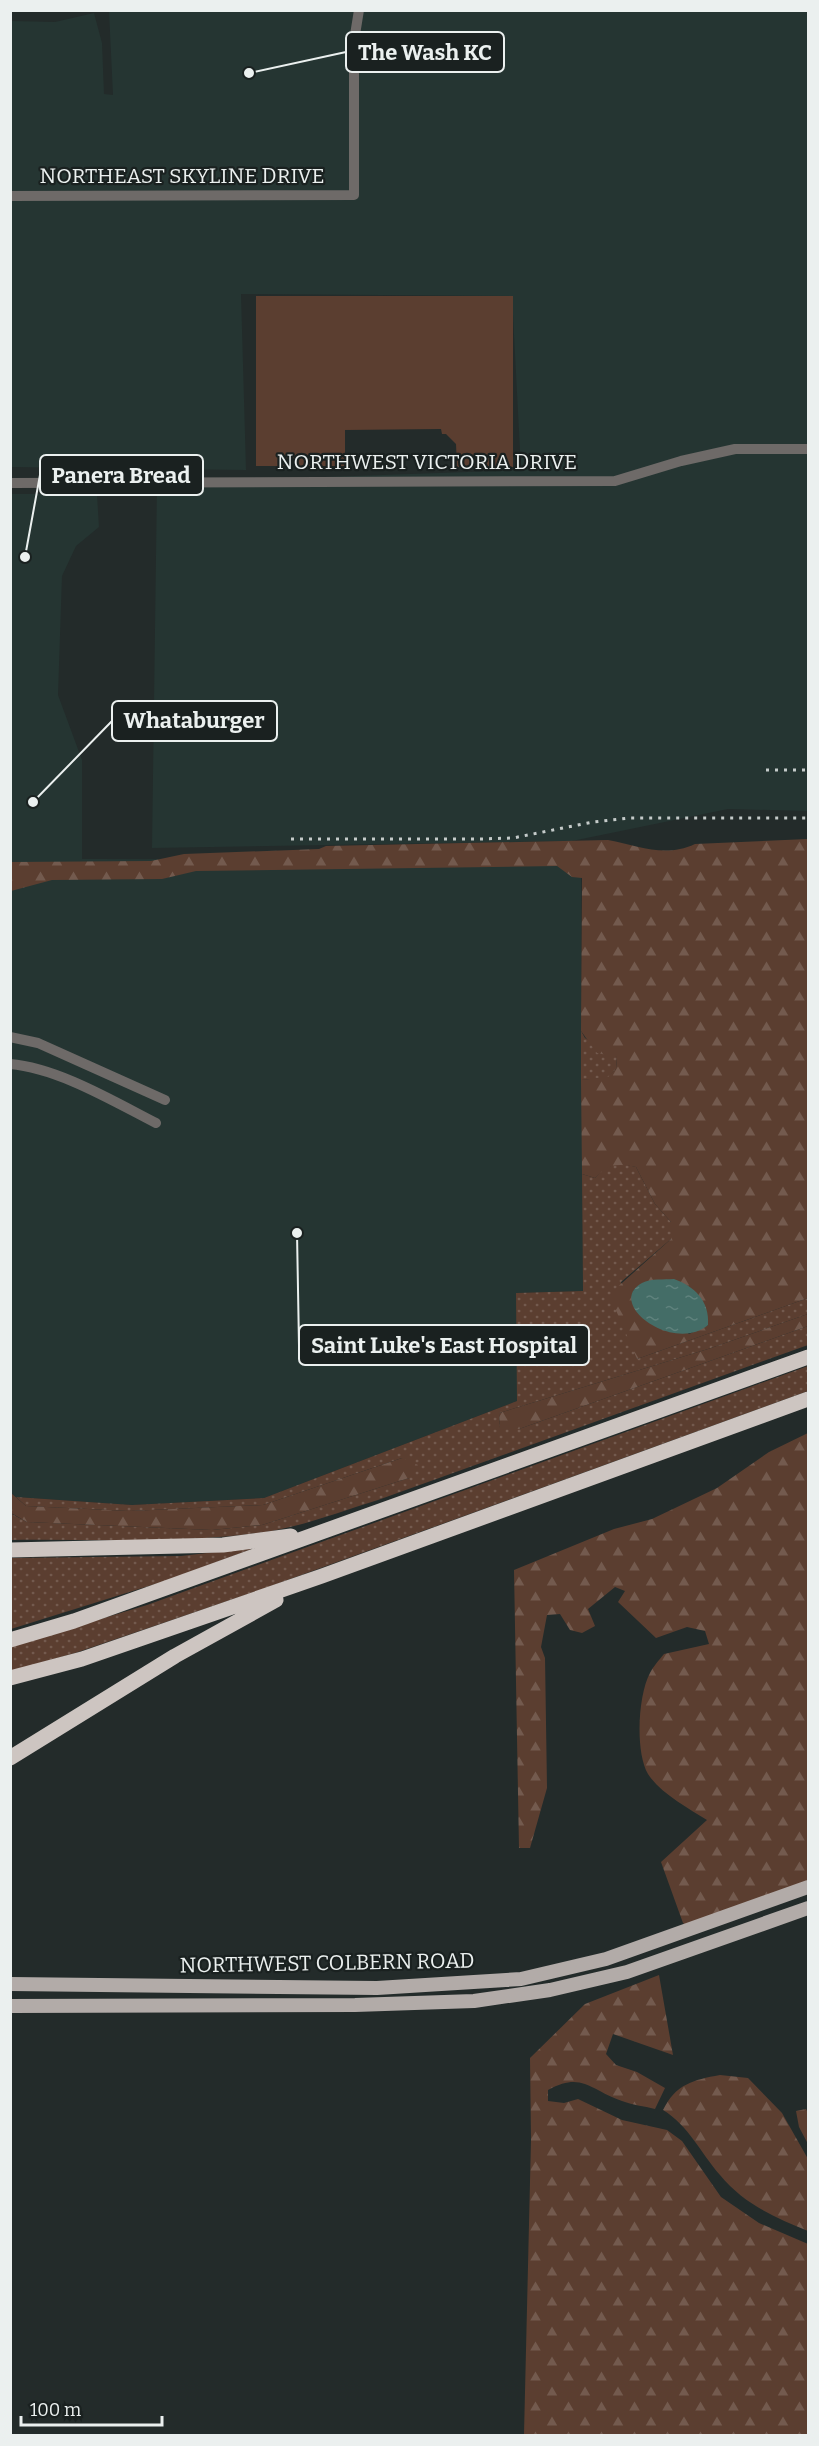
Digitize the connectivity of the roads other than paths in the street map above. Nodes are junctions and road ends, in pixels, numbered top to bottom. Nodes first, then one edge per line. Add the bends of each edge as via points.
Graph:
1 (359, 10) edge
2 (10, 196) edge
3 (808, 449) edge
4 (10, 483) edge
5 (10, 1037) edge
6 (10, 1064) edge
7 (165, 1100) dead end
8 (156, 1123) dead end
9 (808, 1357) edge
10 (808, 1400) edge
11 (356, 1521) junction
12 (10, 1550) edge
13 (322, 1576) junction
14 (10, 1640) edge
15 (10, 1678) edge
16 (10, 1758) edge
17 (808, 1887) edge
18 (808, 1908) edge
19 (490, 1982) junction
20 (10, 1984) edge
21 (492, 1999) junction
22 (10, 2006) edge

1 - 2 street, NORTHEAST SKYLINE DRIVE via 354,41 354,195
3 - 4 street, NORTHWEST VICTORIA DRIVE via 735,449 615,481
5 - 7 street via 38,1043
6 - 8 street via 44,1072 95,1092
9 - 11 highway
10 - 13 highway
11 - 12 highway via 278,1539 223,1545
11 - 14 highway
13 - 15 highway via 82,1659
13 - 16 highway via 175,1656
17 - 19 main road, NORTHWEST COLBERN ROAD via 606,1959
18 - 21 main road, NORTHWEST COLBERN ROAD via 627,1972
19 - 20 main road, NORTHWEST COLBERN ROAD via 377,1988
19 - 21 main road
21 - 22 main road, NORTHWEST COLBERN ROAD via 355,2005

